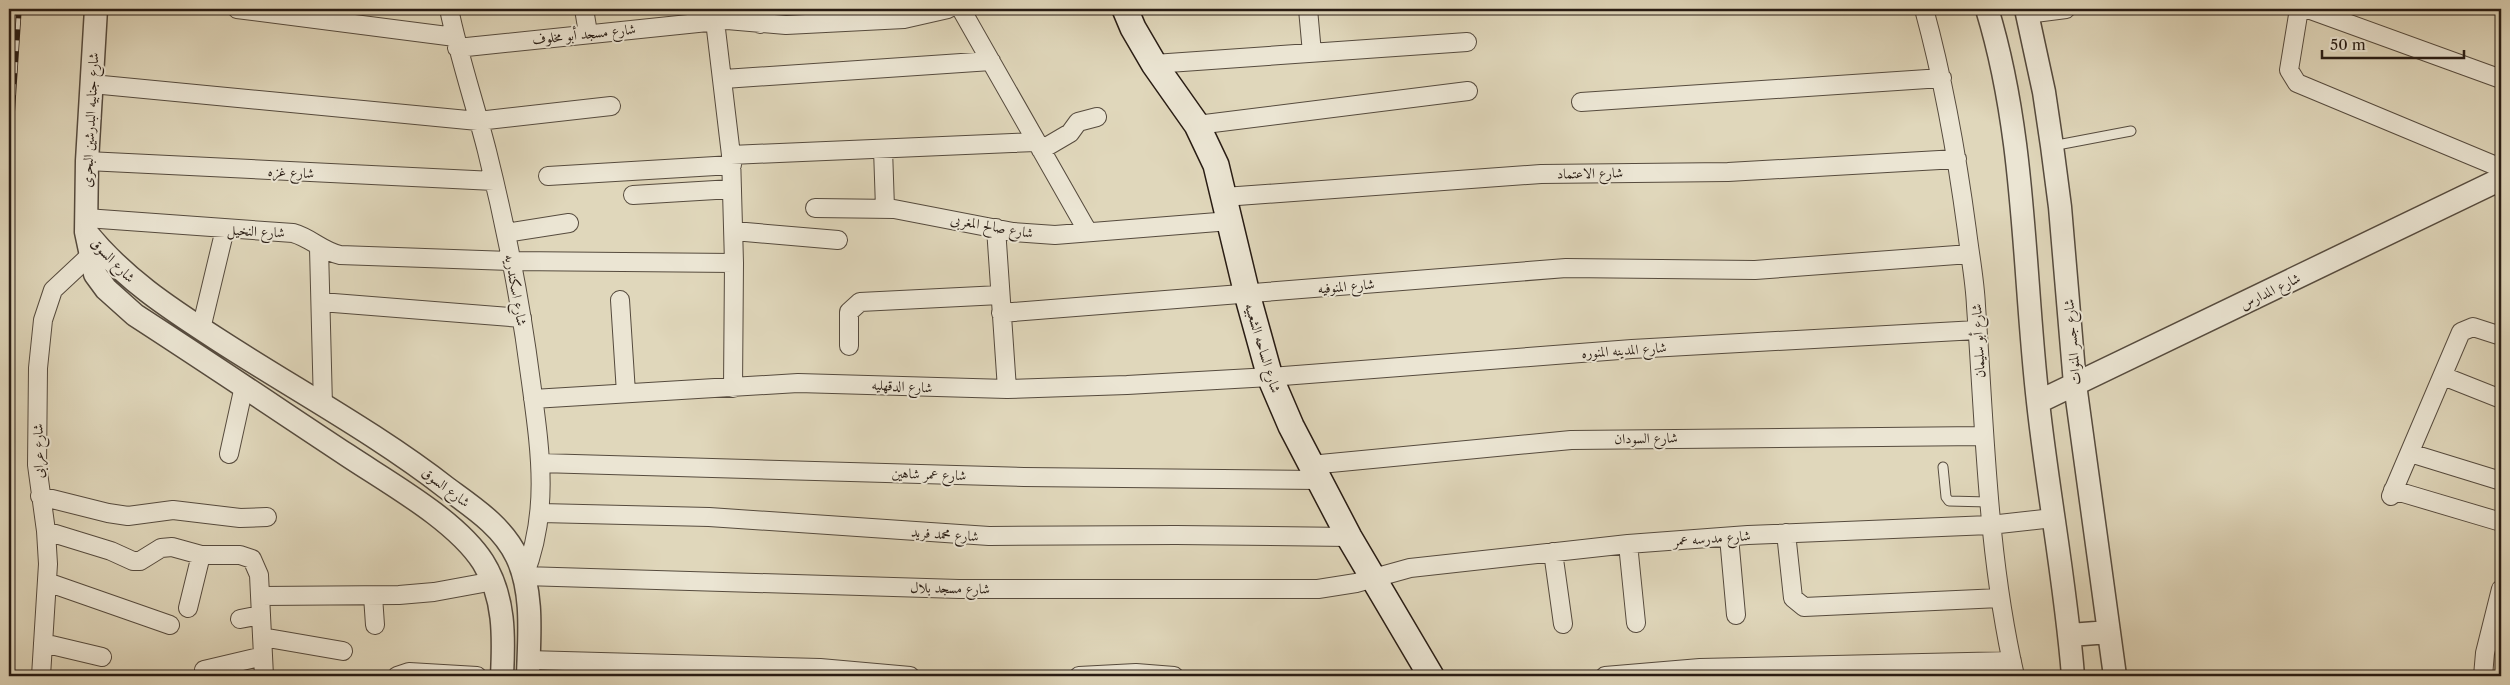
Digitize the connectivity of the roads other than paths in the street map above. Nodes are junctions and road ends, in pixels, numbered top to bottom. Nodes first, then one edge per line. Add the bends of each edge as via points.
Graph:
1 (96, 9) edge
2 (237, 9) edge
3 (449, 9) edge
4 (584, 9) edge
5 (948, 9) edge
6 (961, 9) edge
7 (1125, 9) edge
8 (1308, 9) edge
9 (1924, 9) edge
10 (1987, 9) edge
11 (2066, 9) edge
12 (2299, 9) edge
13 (2308, 9) edge
14 (2026, 11) edge
15 (760, 16) edge
16 (816, 16) edge
17 (715, 21) junction
18 (588, 33) junction
19 (456, 42) junction
20 (1468, 42) dead end
21 (1312, 53) junction
22 (991, 61) junction
23 (1154, 64) junction
24 (1942, 78) junction
25 (2501, 78) edge
26 (724, 79) junction
27 (92, 84) junction
28 (1468, 90) dead end
29 (1581, 102) dead end
30 (611, 106) dead end
31 (1097, 117) dead end
32 (478, 121) junction
33 (1197, 125) junction
34 (2131, 131) dead end
35 (1038, 146) junction
36 (2052, 146) junction
37 (883, 149) junction
38 (1957, 159) junction
39 (731, 160) junction
40 (87, 161) junction
41 (2501, 168) edge
42 (548, 176) dead end
43 (2501, 179) edge
44 (494, 181) junction
45 (732, 189) junction
46 (633, 195) dead end
47 (1224, 196) junction
48 (815, 208) dead end
49 (885, 208) junction
50 (1230, 221) junction
51 (569, 222) dead end
52 (996, 228) junction
53 (226, 229) junction
54 (734, 231) junction
55 (1088, 232) junction
56 (506, 233) junction
57 (90, 238) junction
58 (838, 240) dead end
59 (319, 248) junction
60 (1970, 254) junction
61 (512, 261) junction
62 (734, 264) junction
63 (1000, 294) junction
64 (1247, 294) junction
65 (620, 300) dead end
66 (321, 302) junction
67 (1001, 313) junction
68 (522, 318) junction
69 (201, 329) junction
70 (1977, 330) junction
71 (2501, 336) edge
72 (850, 346) dead end
73 (2443, 376) junction
74 (1270, 377) junction
75 (2075, 384) junction
76 (244, 386) junction
77 (733, 388) junction
78 (1006, 389) junction
79 (626, 393) junction
80 (533, 399) junction
81 (2501, 399) edge
82 (2038, 402) junction
83 (323, 406) junction
84 (1983, 436) junction
85 (2410, 453) junction
86 (229, 454) dead end
87 (540, 463) junction
88 (1943, 467) dead end
89 (1314, 473) junction
90 (2501, 481) edge
91 (40, 496) junction
92 (1988, 502) junction
93 (541, 513) junction
94 (267, 517) dead end
95 (2053, 518) junction
96 (2501, 522) edge
97 (1990, 525) junction
98 (46, 531) junction
99 (1786, 533) junction
100 (1349, 537) junction
101 (1729, 537) junction
102 (1628, 544) junction
103 (1553, 552) junction
104 (201, 555) junction
105 (524, 576) junction
106 (1374, 578) junction
107 (494, 581) junction
108 (47, 582) junction
109 (2501, 589) edge
110 (260, 596) junction
111 (373, 596) junction
112 (2000, 598) junction
113 (188, 608) dead end
114 (1736, 615) dead end
115 (261, 616) junction
116 (240, 619) dead end
117 (1636, 623) dead end
118 (1562, 624) dead end
119 (170, 625) dead end
120 (375, 625) dead end
121 (2109, 632) junction
122 (2070, 635) junction
123 (262, 637) junction
124 (43, 643) junction
125 (343, 651) dead end
126 (263, 656) junction
127 (102, 657) dead end
128 (528, 668) edge
129 (2014, 669) edge
130 (204, 670) dead end
131 (679, 670) edge
132 (1884, 670) edge
133 (44, 675) edge
134 (264, 676) edge
135 (397, 676) edge
136 (477, 676) edge
137 (502, 676) edge
138 (910, 676) edge
139 (1080, 676) edge
140 (1174, 676) edge
141 (1431, 676) edge
142 (1605, 676) edge
143 (2073, 676) edge
144 (2115, 676) edge
145 (2483, 676) edge

1 - 27 street, شارع جنابيه البدرشين البحرى
2 - 19 street, شارع مسجد أبو مخلوف
3 - 19 street, شارع اسكندريه
4 - 18 street
5 - 16 street, شارع مسجد أبو مخلوف via 904,19
6 - 22 street
7 - 23 main road, شارع الساحه الشعبيه
8 - 21 street
9 - 24 street, شارع أبو سليمان
10 - 82 street via 2001,67 2019,174
11 - 14 street
12 - 41 street via 2289,70 2297,83
13 - 25 street
14 - 36 street, شارع جسر المنوات
15 - 16 street, شارع مسجد أبو مخلوف
15 - 17 street, شارع مسجد أبو مخلوف
17 - 18 street, شارع مسجد أبو مخلوف
17 - 26 street
18 - 19 street, شارع مسجد أبو مخلوف
19 - 32 street, شارع اسكندريه
20 - 21 street
21 - 23 street
22 - 26 street
22 - 35 street
23 - 33 main road, شارع الساحه الشعبيه
24 - 29 street
24 - 38 street, شارع أبو سليمان
26 - 39 street
27 - 32 street
27 - 40 street, شارع جنابيه البدرشين البحرى
28 - 33 street
30 - 32 street
31 - 35 street via 1078,122 1070,133
32 - 44 street, شارع اسكندريه
33 - 47 main road, شارع الساحه الشعبيه via 1216,166
34 - 36 lane
35 - 37 street
35 - 55 street
36 - 75 street, شارع جسر المنوات
37 - 39 street
37 - 49 street
38 - 47 street, شارع الاعتماد via 1728,172 1541,174
38 - 60 street, شارع أبو سليمان
39 - 42 street
39 - 45 street
40 - 44 street, شارع غزه
40 - 57 street, شارع جنابيه البدرشين البحرى
43 - 75 street, شارع المدارس
44 - 56 street, شارع اسكندريه
45 - 46 street
45 - 54 street
47 - 50 main road, شارع الساحه الشعبيه
48 - 49 street, شارع صالح المغربى
49 - 52 street, شارع صالح المغربى
50 - 55 street, شارع صالح المغربى
50 - 64 main road, شارع الساحه الشعبيه
51 - 56 street
52 - 55 street, شارع صالح المغربى via 1043,234
52 - 63 street
53 - 57 street, شارع النخيل
53 - 59 street, شارع النخيل via 293,233 312,241
53 - 69 street
54 - 58 street
54 - 62 street
56 - 61 street, شارع اسكندريه
57 - 69 street, شارع السوق via 143,289
57 - 76 street, شارع السوق via 100,282 120,302
57 - 91 street, شارع عرابى via 53,290 43,320 38,388
59 - 61 street, شارع النخيل via 352,256
59 - 66 street
60 - 64 street, شارع المنوفيه via 1755,270 1566,268
60 - 70 street, شارع أبو سليمان
61 - 62 street, شارع النخيل
61 - 68 street, شارع اسكندريه
62 - 77 street
63 - 67 street
63 - 72 street via 860,302 849,312
64 - 67 street, شارع المنوفيه
64 - 74 main road, شارع الساحه الشعبيه
65 - 79 street
66 - 68 street
66 - 83 street
67 - 78 street
68 - 80 street, شارع اسكندريه
69 - 83 street, شارع السوق
70 - 74 street, شارع المدينه المنوره via 1632,349
70 - 84 street, شارع أبو سليمان
71 - 73 street via 2473,326 2467,328 2462,332
73 - 81 street
73 - 85 street
74 - 78 street, شارع الدقهليه
74 - 89 main road, شارع الساحه الشعبيه
75 - 82 street, شارع المدارس
75 - 121 street, شارع جسر المنوات
76 - 86 street
76 - 107 street, شارع السوق via 450,527 483,562
77 - 78 street, شارع الدقهليه via 824,384
77 - 79 street, شارع الدقهليه
79 - 80 street, شارع الدقهليه
80 - 87 street, شارع اسكندريه
82 - 95 street
83 - 105 street, شارع السوق via 423,469 484,516 508,541
84 - 89 street, شارع السودان via 1571,440
84 - 92 street, شارع أبو سليمان
85 - 90 street
85 - 96 street via 2392,493
87 - 89 street, شارع عمر شاهين via 1024,477
87 - 93 street, شارع اسكندريه
88 - 92 lane via 1949,501
89 - 100 main road, شارع الساحه الشعبيه
91 - 94 street via 128,516 173,510 231,517
91 - 98 street, شارع عرابى
92 - 97 street, شارع أبو سليمان
93 - 100 street, شارع محمد فريد via 709,517 989,536 1176,534
93 - 105 street, شارع اسكندريه via 535,545
95 - 97 street, شارع مدرسه عمر
95 - 122 street
97 - 99 street, شارع مدرسه عمر
97 - 112 street, شارع أبو سليمان
98 - 104 street via 134,561 140,561 162,548 172,547
98 - 108 street, شارع عرابى
99 - 101 street, شارع مدرسه عمر
99 - 112 street via 1793,598 1804,607
100 - 106 main road, شارع الساحه الشعبيه
101 - 102 street, شارع مدرسه عمر
101 - 114 street
102 - 103 street, شارع مدرسه عمر
102 - 117 street
103 - 106 street, شارع مدرسه عمر via 1410,568
103 - 118 street
104 - 110 street via 240,555 252,559 259,575
104 - 113 street
105 - 106 street, شارع مسجد بلال via 959,589 1318,589
105 - 128 street, شارع السوق via 529,619
106 - 141 main road, شارع الساحه الشعبيه
107 - 111 street via 434,592
107 - 137 street, شارع السوق via 504,631
108 - 119 street
108 - 124 street, شارع عرابى
109 - 145 street via 2485,653
110 - 111 street
110 - 115 street
111 - 120 street
112 - 129 street, شارع أبو سليمان
115 - 116 street
115 - 123 street
121 - 122 street
121 - 144 street, شارع جسر المنوات
122 - 143 street
123 - 125 street
123 - 126 street
124 - 127 street
124 - 133 street, شارع عرابى
126 - 130 street
126 - 134 street
128 - 131 street
129 - 132 street
131 - 138 street via 820,668
132 - 142 street via 1700,668
135 - 136 street via 409,672
139 - 140 street via 1136,673

